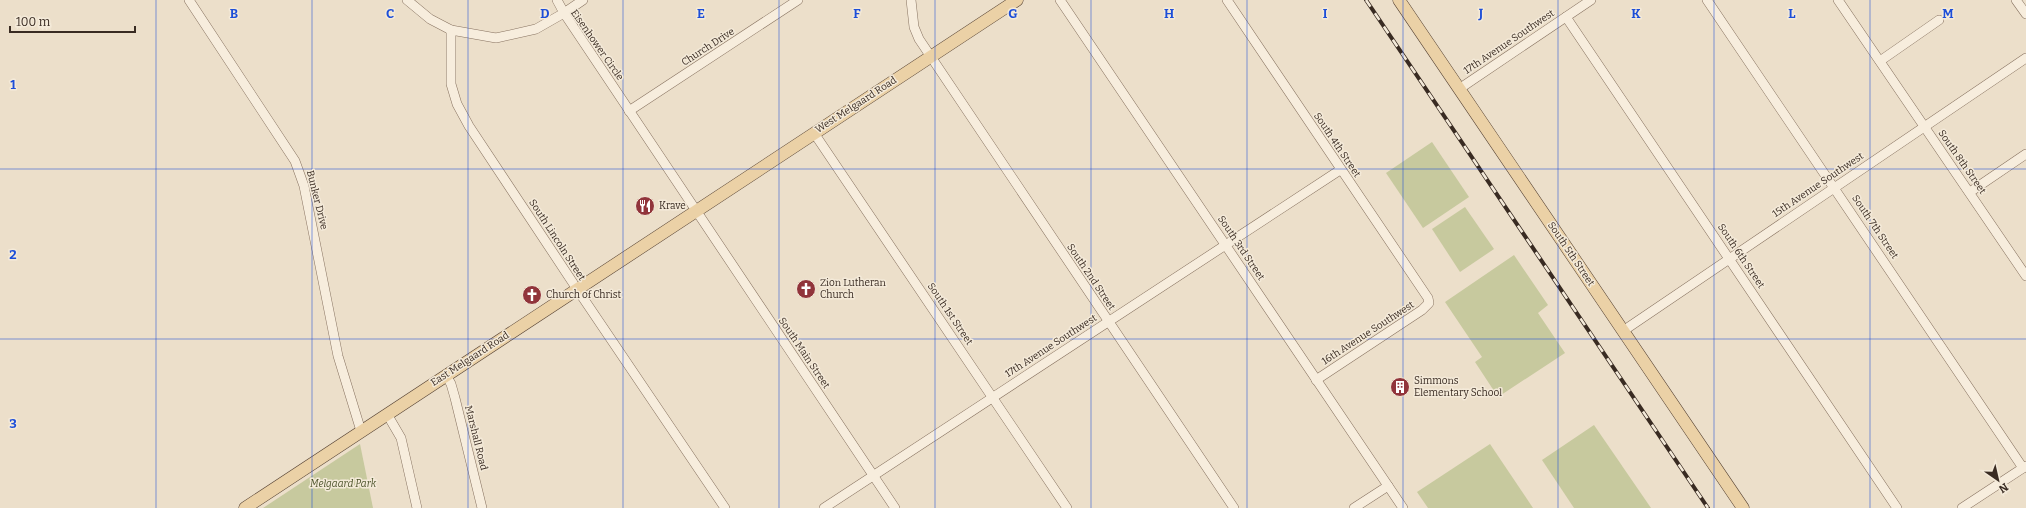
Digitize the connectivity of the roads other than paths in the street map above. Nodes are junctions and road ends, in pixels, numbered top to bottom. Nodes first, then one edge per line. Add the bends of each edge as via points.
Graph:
1 (189, 0) edge
2 (407, 0) edge
3 (557, 0) edge
4 (583, 0) edge
5 (798, 0) edge
6 (911, 0) edge
7 (1017, 0) edge
8 (1060, 0) edge
9 (1227, 0) edge
10 (1399, 0) edge
11 (1592, 0) edge
12 (1707, 0) edge
13 (1838, 0) edge
14 (2016, 0) edge
15 (564, 12) junction
16 (2026, 14) edge
17 (1566, 18) junction
18 (1939, 20) dead end
19 (452, 30) junction
20 (931, 56) junction
21 (2026, 58) edge
22 (1880, 61) junction
23 (1459, 89) junction
24 (629, 111) junction
25 (1924, 126) junction
26 (814, 133) junction
27 (2026, 154) edge
28 (1340, 170) junction
29 (1835, 187) junction
30 (1970, 192) junction
31 (696, 211) junction
32 (1226, 245) junction
33 (1730, 259) junction
34 (2026, 276) edge
35 (576, 289) junction
36 (1429, 303) joint
37 (1108, 322) junction
38 (1623, 331) junction
39 (446, 375) junction
40 (1316, 380) junction
41 (993, 397) junction
42 (387, 414) junction
43 (361, 431) junction
44 (2025, 467) edge
45 (874, 476) junction
46 (1388, 486) junction
47 (245, 508) edge
48 (417, 508) edge
49 (482, 508) edge
50 (725, 508) edge
51 (824, 508) edge
52 (895, 508) edge
53 (1067, 508) edge
54 (1234, 508) edge
55 (1354, 508) edge
56 (1403, 508) edge
57 (1743, 508) edge
58 (1897, 508) edge
59 (1962, 508) edge

1 - 43 street, Bunker Drive via 295,161 304,186 338,356
2 - 19 street, Eisenhower Circle via 430,19
3 - 15 street
4 - 15 street
5 - 24 street, Church Drive
6 - 20 street via 914,27
7 - 20 main road, West Melgaard Road
8 - 32 street, South 3rd Street
9 - 28 street, South 4th Street
10 - 23 main road, South 5th Street
11 - 17 street, 17th Avenue Southwest
12 - 29 street, South 7th Street
13 - 22 street, South 8th Street
14 - 16 street
15 - 19 street, Eisenhower Circle via 536,29 496,38
15 - 24 street, Eisenhower Circle
17 - 23 street, 17th Avenue Southwest
17 - 33 street, South 6th Street
18 - 22 street
19 - 35 street, South Lincoln Street via 451,84 457,104
20 - 26 main road, West Melgaard Road
20 - 37 street, South 2nd Street
21 - 25 street, 15th Avenue Southwest
22 - 25 street, South 8th Street
23 - 38 main road, South 5th Street
24 - 31 street, Eisenhower Circle
25 - 29 street, 15th Avenue Southwest
25 - 30 street, South 8th Street
26 - 31 main road, West Melgaard Road
26 - 41 street, South 1st Street
27 - 30 street
28 - 32 street, 17th Avenue Southwest
28 - 36 street, South 4th Street via 1426,294
29 - 33 street, 15th Avenue Southwest
29 - 44 street, South 7th Street
30 - 34 street, South 8th Street
31 - 35 main road, East Melgaard Road
31 - 45 street, South Main Street
32 - 37 street, 17th Avenue Southwest
32 - 40 street, South 3rd Street
33 - 38 street, 15th Avenue Southwest
33 - 58 street, South 6th Street
35 - 39 main road, East Melgaard Road
35 - 50 street, South Lincoln Street
36 - 40 street, 16th Avenue Southwest
37 - 41 street, 17th Avenue Southwest
37 - 54 street, South 2nd Street
38 - 57 main road, South 5th Street
39 - 42 main road, East Melgaard Road
39 - 49 street, Marshall Road via 455,398
40 - 46 street, South 3rd Street
41 - 45 street, 17th Avenue Southwest
41 - 53 street, South 1st Street
42 - 43 main road, East Melgaard Road
42 - 48 street via 401,438
43 - 47 main road, East Melgaard Road
44 - 59 street
45 - 51 street, 17th Avenue Southwest
45 - 52 street, South Main Street
46 - 55 street
46 - 56 street, South 3rd Street

